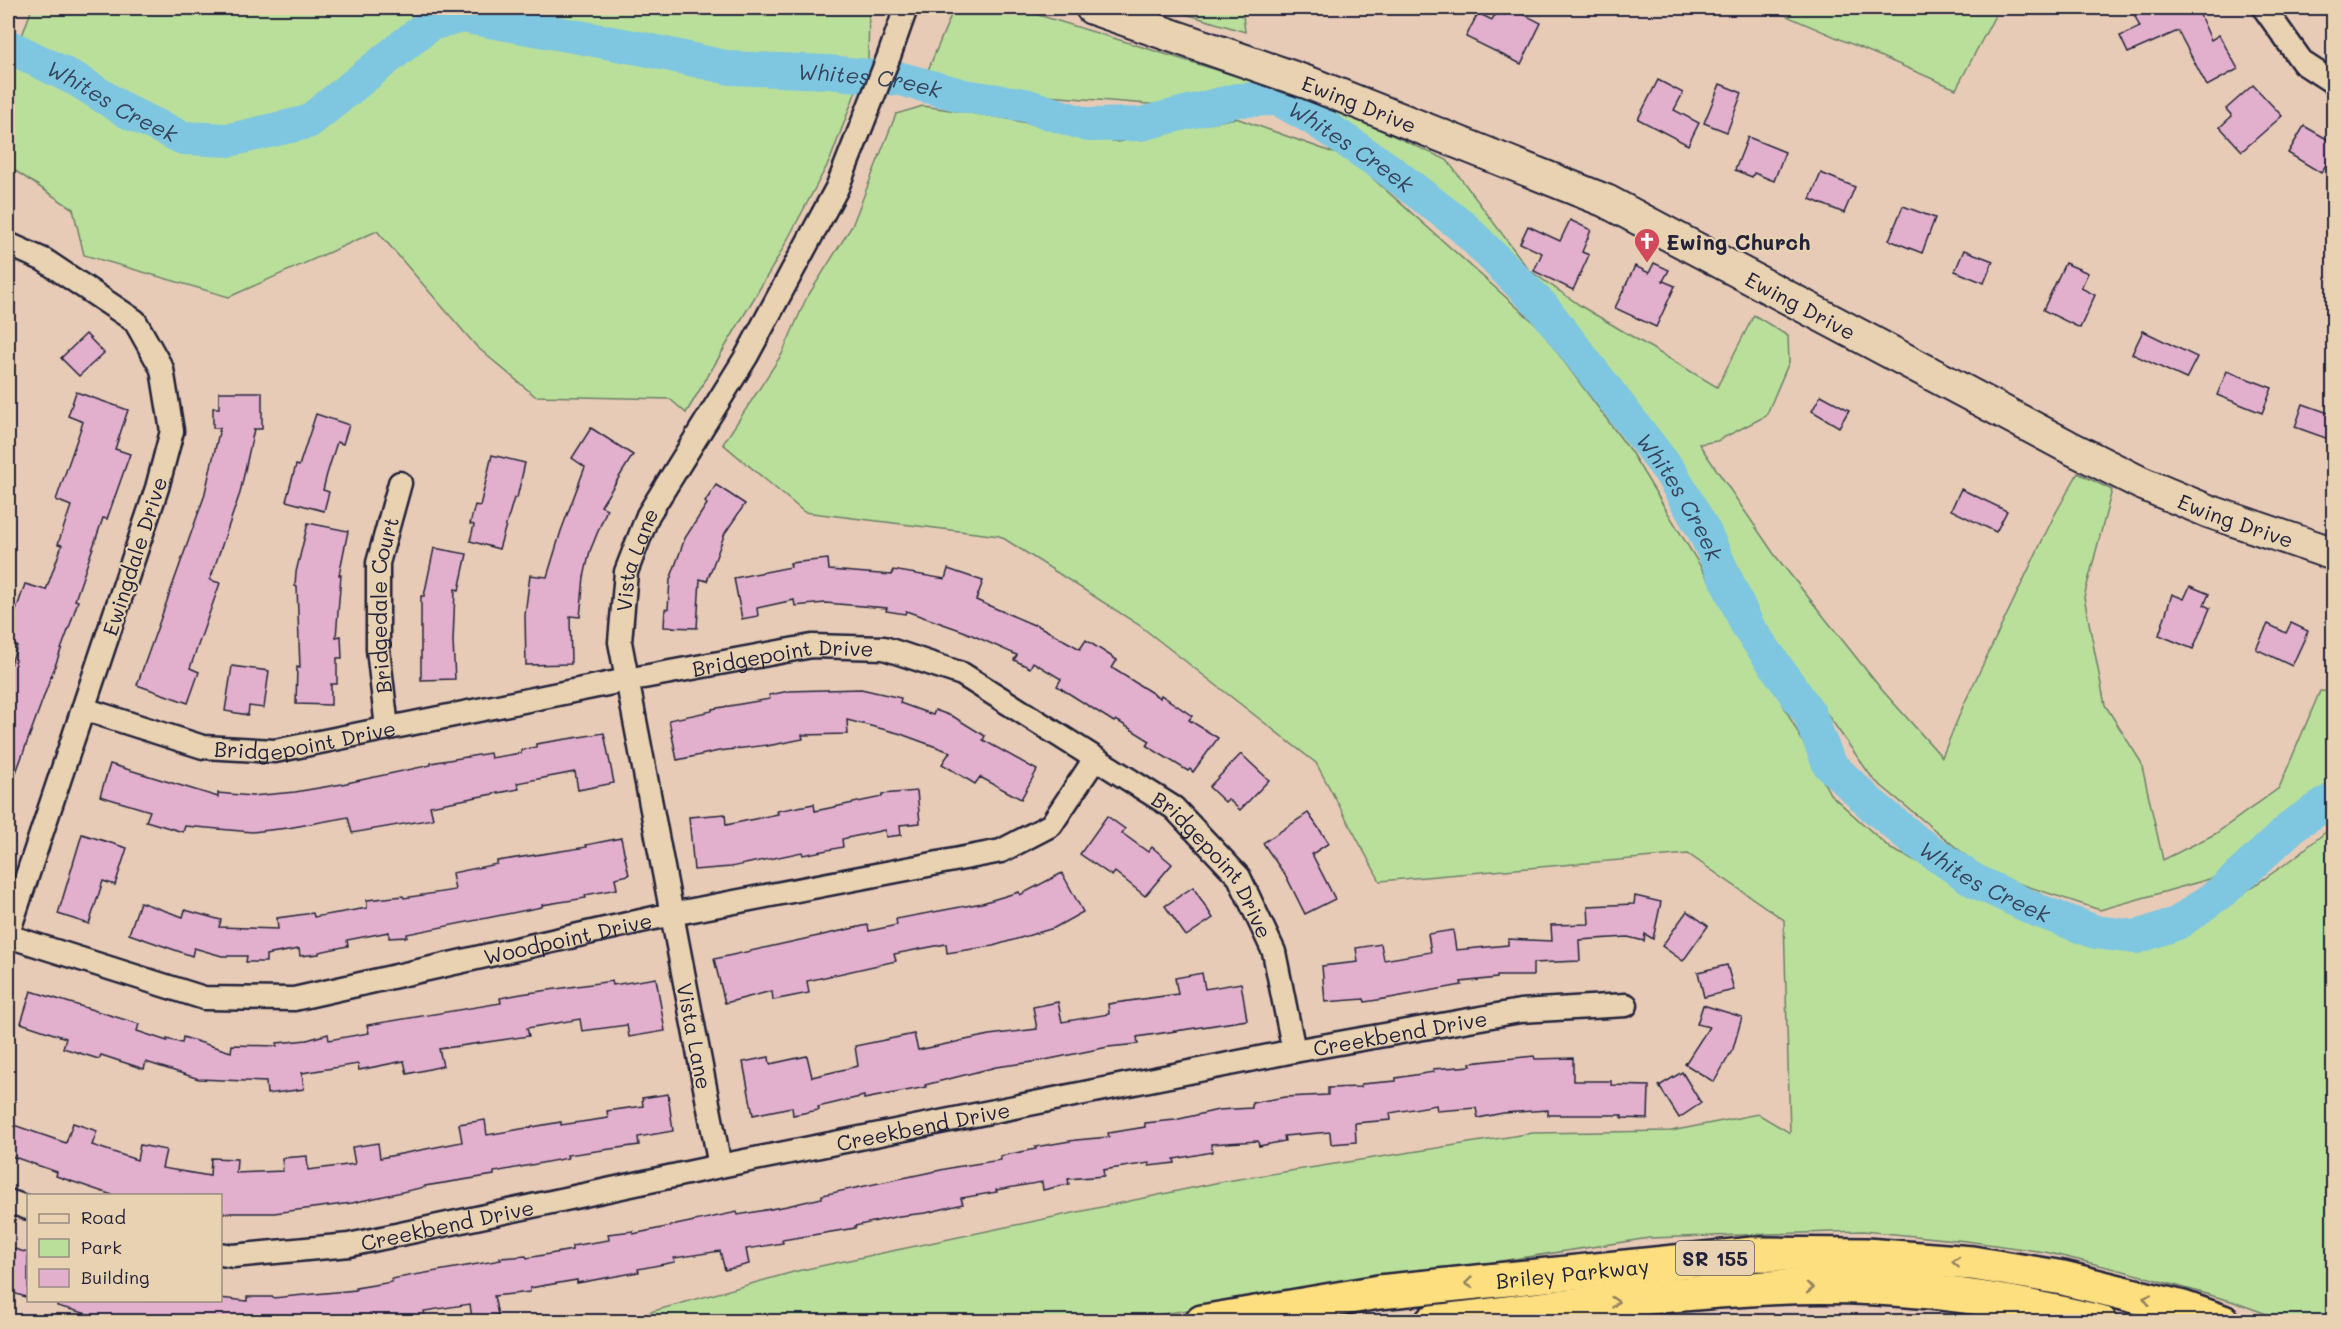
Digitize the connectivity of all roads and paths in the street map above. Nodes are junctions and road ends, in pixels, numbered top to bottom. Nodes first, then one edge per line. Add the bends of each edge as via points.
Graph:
1 (906, 8) edge
2 (1092, 8) edge
3 (2264, 8) edge
4 (2334, 83) edge
5 (8, 244) edge
6 (400, 483) dead end
7 (2334, 554) edge
8 (627, 680) junction
9 (84, 709) junction
10 (387, 728) junction
11 (1095, 759) junction
12 (672, 914) junction
13 (8, 935) edge
14 (1626, 1005) dead end
15 (1294, 1051) junction
16 (720, 1166) junction
17 (8, 1201) edge
18 (27, 1208) edge
19 (222, 1254) edge
20 (1202, 1322) edge
21 (1432, 1322) edge
22 (2100, 1322) edge
23 (2223, 1322) edge

1 - 8 street, Vista Lane via 837,188 746,357 648,515 626,572 620,642
2 - 7 street, Ewing Drive via 1310,83 1606,201 2141,483 2208,511
3 - 4 street via 2302,63
5 - 9 street, Ewingdale Drive via 44,260 135,321 162,369 172,431
6 - 10 street, Bridgedale Court via 378,563 378,649
8 - 10 street, Bridgepoint Drive
8 - 11 street, Bridgepoint Drive via 812,646 884,648 962,674
8 - 12 street, Vista Lane
9 - 10 street, Bridgepoint Drive via 203,747 275,751
9 - 13 street, Ewingdale Drive
11 - 12 street, Woodpoint Drive via 1051,825 1001,851
11 - 15 street, Bridgepoint Drive via 1174,808 1239,877 1274,952
12 - 13 street, Woodpoint Drive via 294,999 204,998
12 - 16 street, Vista Lane
14 - 15 street, Creekbend Drive via 1521,1011
15 - 16 street, Creekbend Drive
16 - 19 street, Creekbend Drive via 349,1245
17 - 18 street
23 -> 20 highway, Briley Parkway / SR 155 via 2063,1278 1972,1263 1866,1255 1753,1254 1379,1292
21 -> 22 highway, Briley Parkway / SR 155 via 1768,1288 1878,1288 1968,1297 2046,1308

